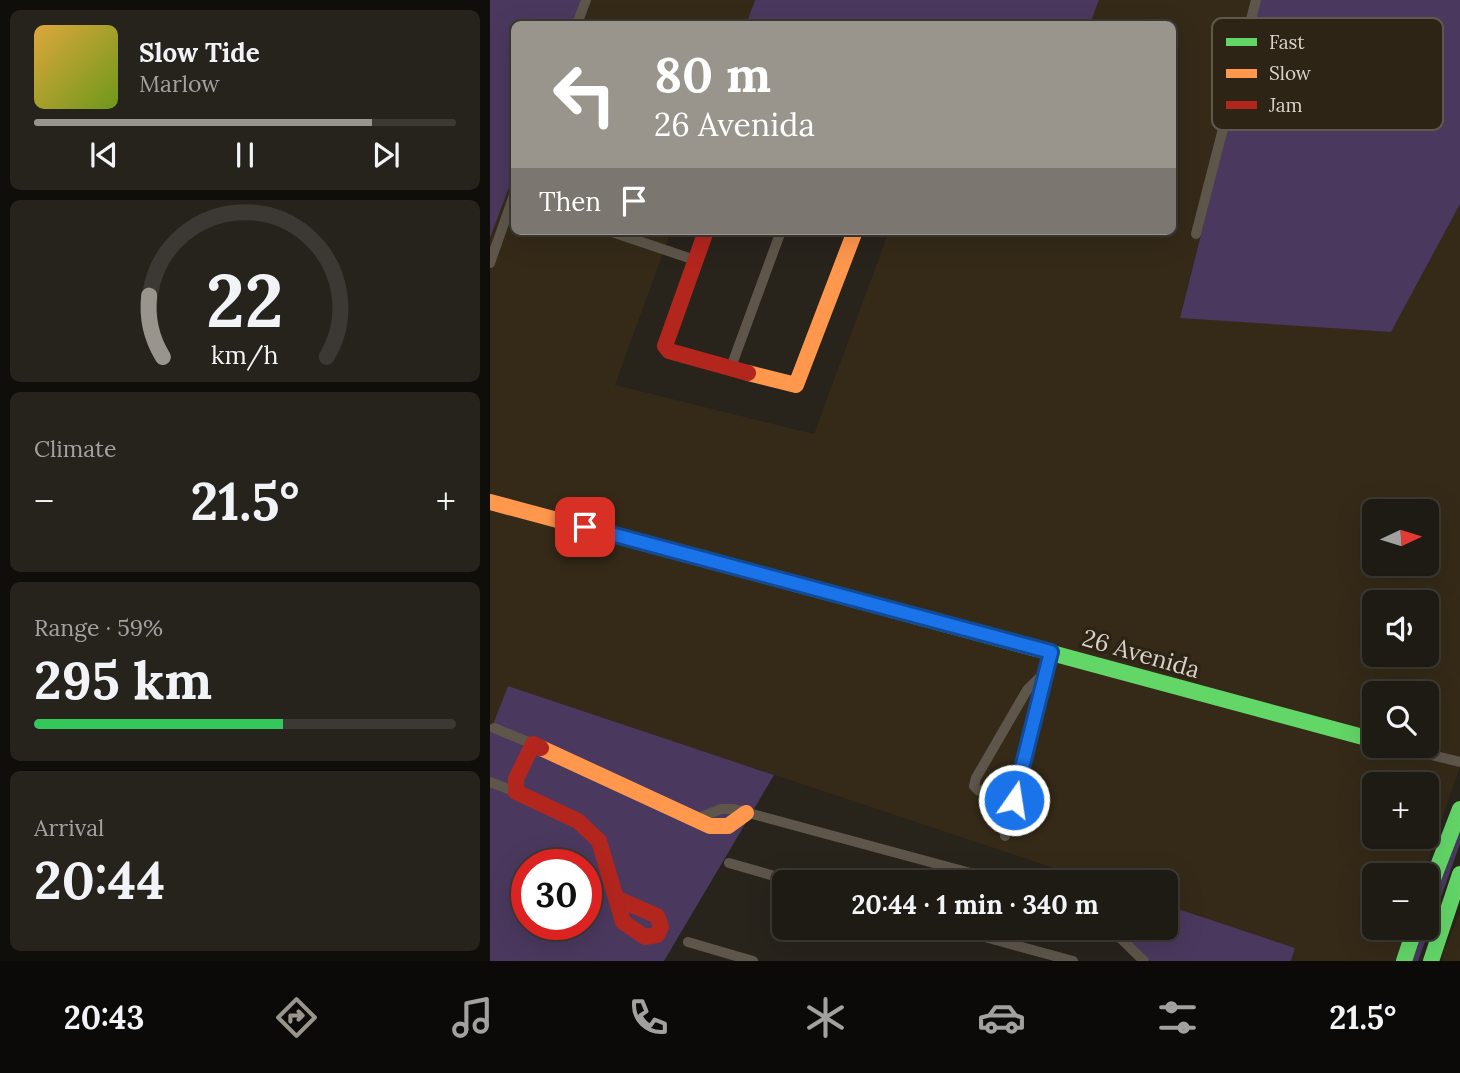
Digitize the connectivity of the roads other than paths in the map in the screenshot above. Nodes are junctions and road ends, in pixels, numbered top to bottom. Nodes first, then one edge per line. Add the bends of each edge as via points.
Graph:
1 (586, 0) edge
2 (1256, 0) edge
3 (1251, 18) edge
4 (578, 21) edge
5 (1223, 130) edge
6 (511, 206) edge
7 (1196, 234) dead end
8 (621, 235) edge
9 (704, 235) edge
10 (780, 235) edge
11 (853, 235) edge
12 (695, 260) junction
13 (490, 263) edge
14 (731, 367) junction
15 (490, 502) edge
16 (1051, 652) junction
17 (1043, 674) junction
18 (494, 728) dead end
19 (1362, 737) edge
20 (533, 744) junction
21 (1439, 757) edge
22 (1460, 762) edge
23 (490, 782) edge
24 (516, 792) junction
25 (1014, 800) junction
26 (1460, 809) edge
27 (746, 813) joint
28 (1005, 836) dead end
29 (729, 863) dead end
30 (1439, 863) edge
31 (959, 870) edge
32 (1460, 874) edge
33 (772, 875) edge
34 (618, 899) dead end
35 (996, 940) edge
36 (1122, 940) edge
37 (1411, 940) edge
38 (688, 942) dead end
39 (753, 961) edge
40 (1073, 961) edge
41 (1144, 961) edge
42 (1404, 961) edge
43 (1431, 961) edge

1 - 4 street
2 - 3 street
5 - 7 street
6 - 13 street
8 - 12 street
9 - 12 street
10 - 14 street
11 - 14 street via 796,385
12 - 14 street via 665,346 668,351
15 - 16 street, 26 Avenida
16 - 17 street
16 - 19 street, 26 Avenida
17 - 25 street
17 - 25 street via 1027,690 974,786
18 - 20 street
20 - 24 street via 516,779
20 - 27 street via 708,828 729,827
21 - 22 street
23 - 24 street
24 - 34 street via 589,830 599,841
25 - 28 street
26 - 30 street
27 - 31 street
29 - 33 street
32 - 43 street
35 - 40 street
36 - 41 street
37 - 42 street
38 - 39 street

